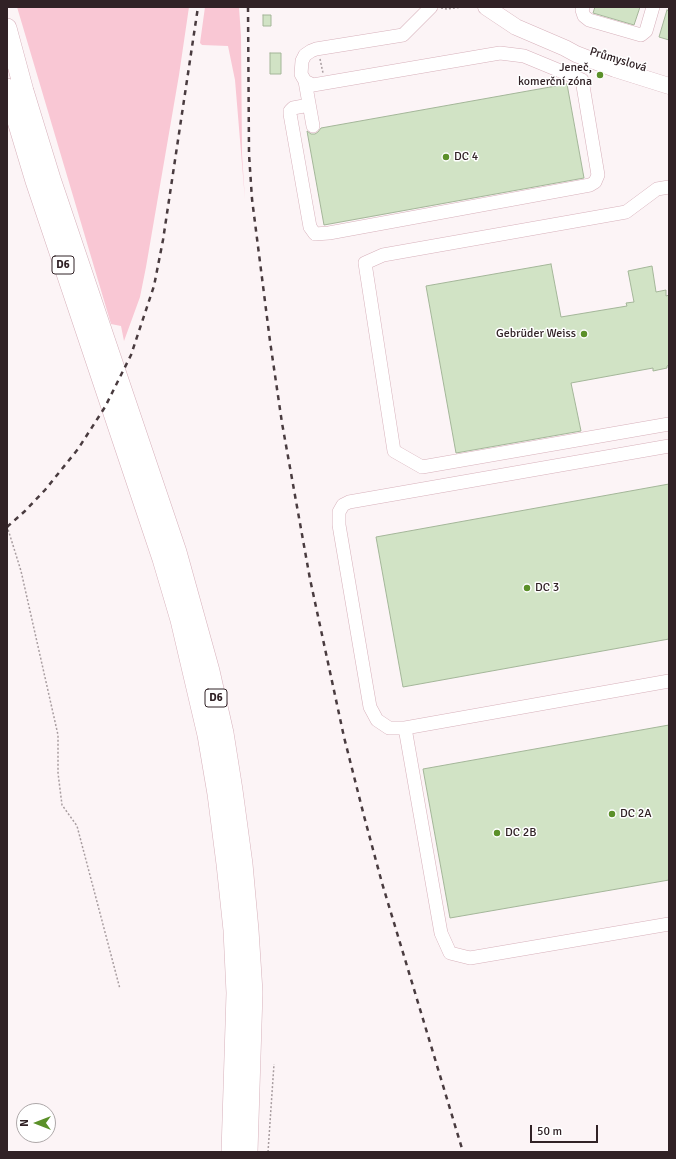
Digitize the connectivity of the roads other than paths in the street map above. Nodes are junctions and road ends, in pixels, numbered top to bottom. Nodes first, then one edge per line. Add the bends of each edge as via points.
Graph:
1 (486, 7) edge
2 (653, 7) edge
3 (430, 8) edge
4 (581, 8) edge
5 (7, 28) edge
6 (566, 48) junction
7 (669, 76) edge
8 (305, 81) junction
9 (669, 86) edge
10 (7, 88) edge
11 (309, 105) junction
12 (312, 126) dead end
13 (669, 187) edge
14 (669, 424) edge
15 (669, 446) edge
16 (669, 681) edge
17 (405, 728) junction
18 (669, 924) edge
19 (231, 1152) edge
20 (248, 1152) edge

1 - 6 main road, Průmyslová via 516,28
2 - 4 lane via 646,31 641,35 589,20
3 - 8 lane via 403,35 310,51 302,61 301,74
5 - 20 highway, D6 via 51,179 176,552 210,671 224,733 243,864 253,992
6 - 7 main road, Průmyslová via 586,50
6 - 9 main road, Průmyslová via 593,61
8 - 11 lane
8 - 11 lane via 312,84 500,53 524,56 582,80 598,175 595,182 590,185 315,234 310,227 290,114 293,108
10 - 19 highway, D6 via 35,181 162,559 180,620 207,734 218,794 233,930 236,993
11 - 12 lane
13 - 14 lane via 657,189 626,212 383,256 365,263 394,451 422,467
15 - 17 lane via 343,505 339,512 339,525 370,708 377,720 388,728
16 - 17 lane
17 - 18 lane via 441,933 450,954 470,958

